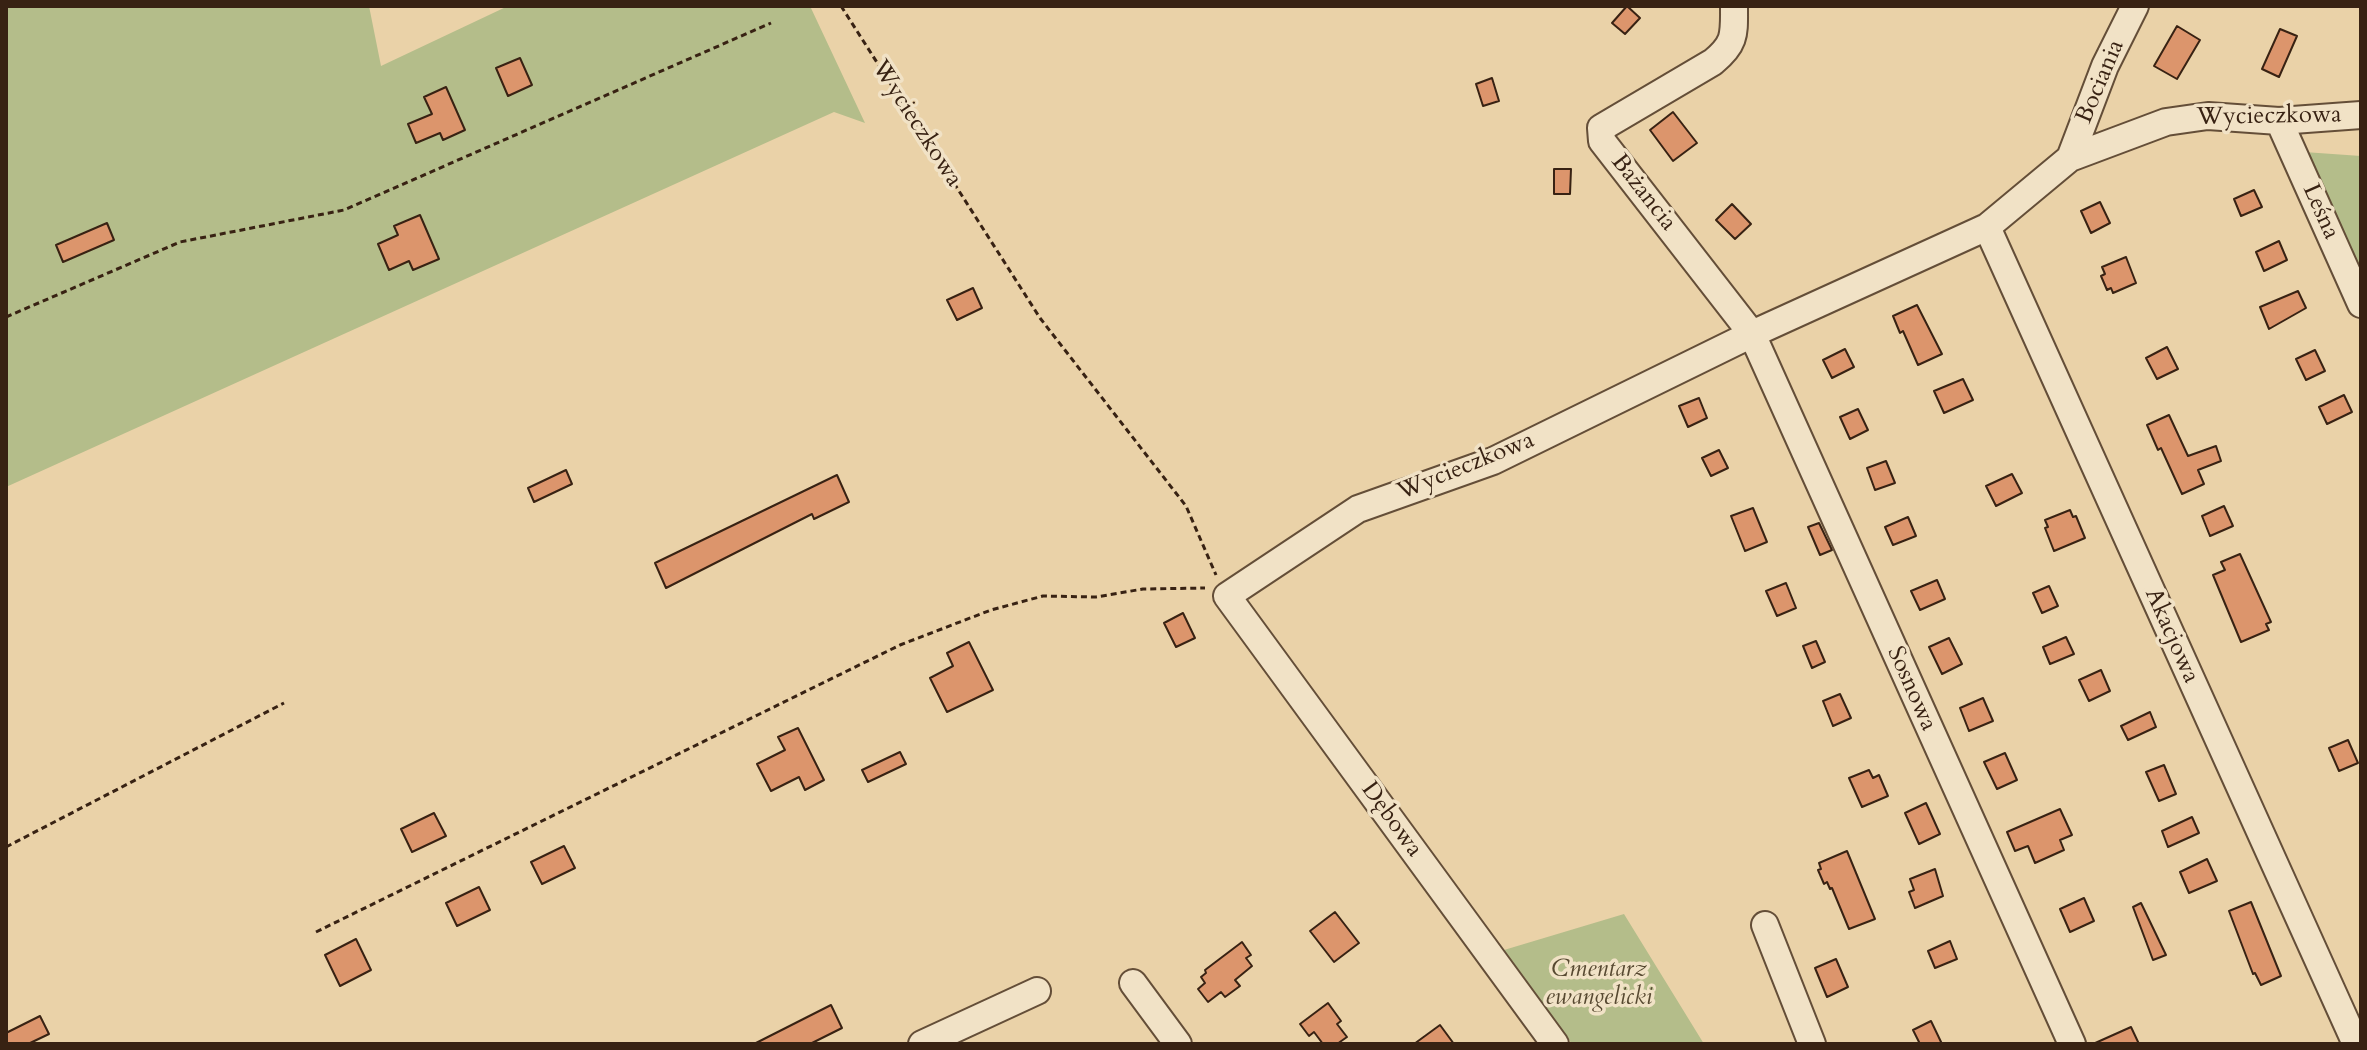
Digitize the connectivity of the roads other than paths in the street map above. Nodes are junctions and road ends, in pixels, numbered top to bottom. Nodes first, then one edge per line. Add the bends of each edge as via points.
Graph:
1 (1734, 6) edge
2 (2135, 6) edge
3 (2361, 115) edge
4 (2279, 121) junction
5 (2070, 158) junction
6 (1987, 227) junction
7 (2361, 304) edge
8 (1752, 334) junction
9 (1224, 591) joint
10 (1765, 925) dead end
11 (1133, 983) dead end
12 (1037, 991) dead end
13 (922, 1044) edge
14 (1178, 1044) edge
15 (1555, 1044) edge
16 (1812, 1044) edge
17 (2072, 1044) edge
18 (2356, 1044) edge

1 - 8 street, Bażancia via 1728,50 1601,128 1602,141
2 - 5 street, Bociania
3 - 4 street, Wycieczkowa
4 - 5 street, Wycieczkowa via 2208,116 2166,122
4 - 7 street, Leśna
5 - 6 street, Wycieczkowa
6 - 8 street, Wycieczkowa
6 - 18 street, Akacjowa
8 - 9 street, Wycieczkowa via 1493,461 1358,509
8 - 17 street, Sosnowa
9 - 15 street, Dębowa
10 - 16 street
11 - 14 street
12 - 13 street

